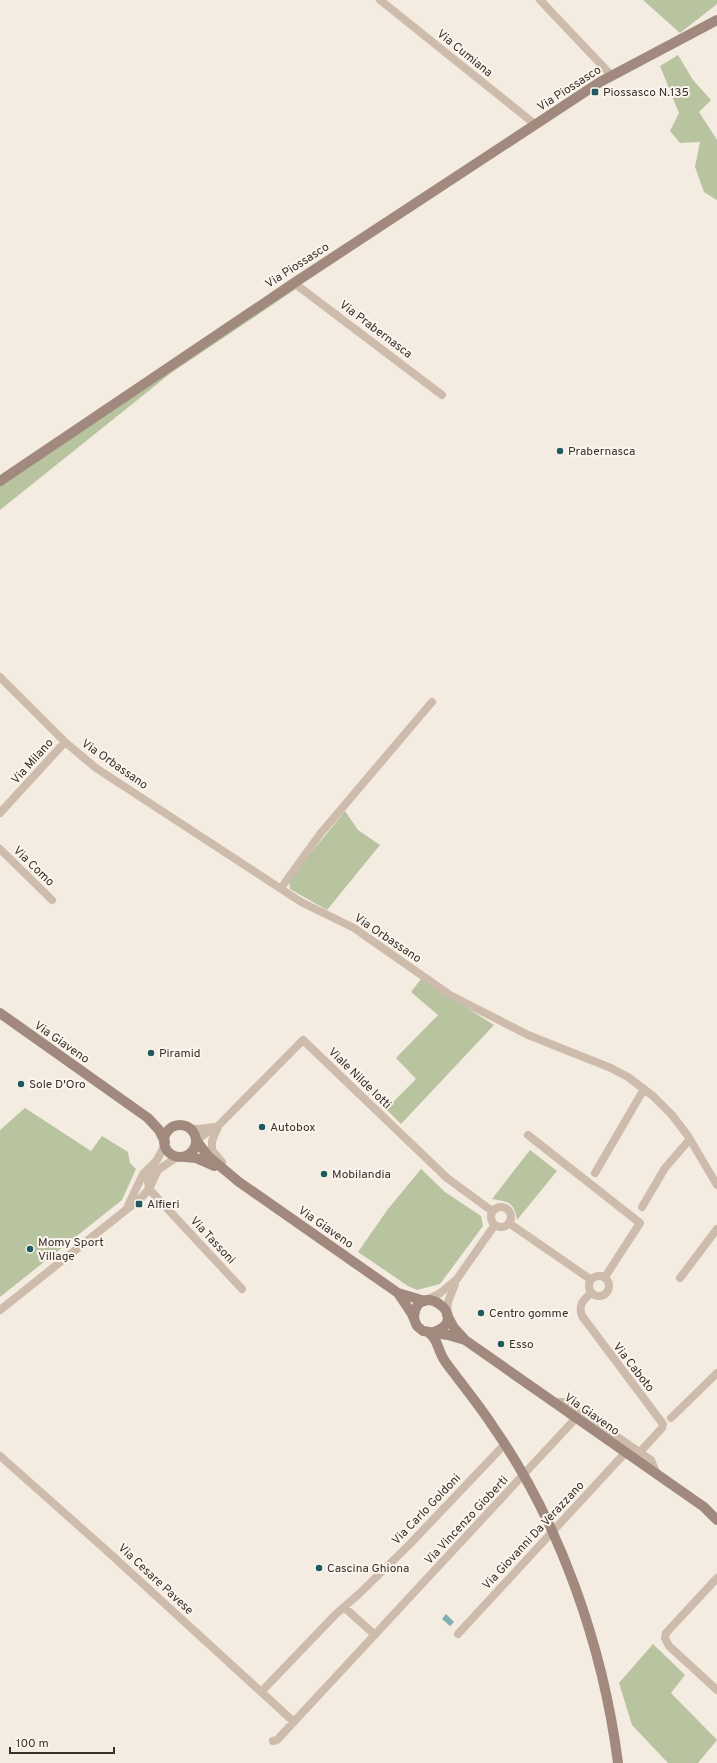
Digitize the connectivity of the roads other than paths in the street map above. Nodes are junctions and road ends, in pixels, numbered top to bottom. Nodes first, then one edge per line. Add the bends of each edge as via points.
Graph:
1 (380, 0) edge
2 (540, 0) edge
3 (717, 20) edge
4 (612, 76) junction
5 (536, 125) junction
6 (294, 283) junction
7 (442, 395) dead end
8 (0, 481) edge
9 (0, 677) edge
10 (432, 702) dead end
11 (65, 742) junction
12 (0, 813) edge
13 (0, 849) edge
14 (280, 888) junction
15 (52, 900) dead end
16 (0, 1014) edge
17 (644, 1089) junction
18 (148, 1118) junction
19 (219, 1125) junction
20 (177, 1126) junction
21 (190, 1128) junction
22 (528, 1135) dead end
23 (690, 1139) junction
24 (196, 1140) junction
25 (165, 1143) junction
26 (181, 1157) junction
27 (153, 1165) junction
28 (595, 1173) dead end
29 (239, 1181) junction
30 (717, 1185) edge
31 (149, 1189) junction
32 (642, 1207) dead end
33 (127, 1209) junction
34 (492, 1211) junction
35 (509, 1223) junction
36 (494, 1226) junction
37 (717, 1229) edge
38 (605, 1277) junction
39 (680, 1278) dead end
40 (457, 1279) junction
41 (590, 1280) junction
42 (242, 1289) dead end
43 (398, 1293) junction
44 (591, 1293) junction
45 (425, 1301) junction
46 (0, 1310) edge
47 (447, 1315) junction
48 (414, 1319) junction
49 (432, 1332) junction
50 (465, 1340) junction
51 (717, 1374) edge
52 (554, 1402) junction
53 (576, 1418) junction
54 (671, 1418) dead end
55 (505, 1444) junction
56 (640, 1452) junction
57 (625, 1453) junction
58 (0, 1456) edge
59 (524, 1475) junction
60 (657, 1475) junction
61 (704, 1507) junction
62 (717, 1513) edge
63 (717, 1520) edge
64 (552, 1533) junction
65 (717, 1578) edge
66 (345, 1608) junction
67 (375, 1634) junction
68 (458, 1634) dead end
69 (717, 1690) edge
70 (261, 1692) junction
71 (294, 1722) junction
72 (273, 1741) dead end
73 (618, 1763) edge

1 - 5 street, Via Cumiana
2 - 4 street, Via Piossasco
3 - 4 main road, Via Piossasco
4 - 5 main road, Via Piossasco
5 - 6 main road, Via Piossasco
6 - 7 street, Via Prabernasca
6 - 8 main road, Via Piossasco
9 - 11 street, Via Orbassano
10 - 14 street via 320,834
11 - 12 street, Via Milano
11 - 14 street, Via Orbassano via 96,768
13 - 15 street, Via Como
14 - 17 street, Via Orbassano via 301,902 354,928 450,994 528,1035 611,1068
16 - 18 main road, Via Giaveno
17 - 23 street, Via Orbassano via 672,1115
17 - 28 street
18 - 20 main road, Via Giaveno
18 - 25 main road, Via Giaveno via 159,1130
19 - 21 street via 206,1129
19 - 24 street
19 - 29 street, Via Giaveno via 212,1150
19 - 34 street, Viale Nilde Iotti via 304,1040 447,1178
20 - 21 main road, Via Giaveno
20 - 25 main road via 167,1133
21 - 24 main road, Via Giaveno
22 - 38 street via 640,1223
23 - 30 street, Via Orbassano
23 - 32 street via 665,1168
24 - 26 main road via 193,1150
24 - 29 main road, Via Giaveno via 208,1156
25 - 26 main road, Via Giaveno via 169,1152
25 - 27 street
26 - 29 main road, Via Giaveno via 201,1160
26 - 31 street via 158,1170
27 - 31 street via 148,1181
27 - 33 street via 143,1174
29 - 43 main road, Via Giaveno
31 - 33 street
31 - 42 street, Via Tassoni
33 - 46 street
34 - 35 street via 499,1207 507,1209 511,1217
34 - 36 street via 490,1220
35 - 36 street via 503,1228
35 - 41 street
36 - 40 street
37 - 39 street
38 - 41 street via 596,1275
38 - 44 street via 609,1283 607,1292 599,1296
40 - 45 street via 439,1294
40 - 47 street via 448,1302
41 - 44 street via 588,1286
43 - 45 main road, Via Giaveno
43 - 48 main road, Via Giaveno
44 - 56 street, Via Caboto via 580,1307 582,1316 663,1424
45 - 47 main road, Via Giaveno via 439,1302
45 - 48 main road via 418,1306
47 - 49 main road via 444,1326
47 - 50 main road, Via Giaveno
48 - 49 main road, Via Giaveno via 419,1328
49 - 50 main road, Via Giaveno
49 - 55 main road via 442,1358
50 - 52 main road, Via Giaveno
51 - 54 street
52 - 53 main road, Via Giaveno
52 - 56 street via 565,1402 574,1407
53 - 57 main road, Via Giaveno
53 - 59 street, Via Vincenzo Gioberti
55 - 59 main road
55 - 66 street, Via Carlo Goldoni
56 - 60 street via 651,1460
57 - 60 main road, Via Giaveno
57 - 64 street, Via Giovanni Da Verazzano
58 - 70 street, Via Cesare Pavese
59 - 64 main road
59 - 67 street, Via Vincenzo Gioberti
60 - 61 main road, Via Giaveno
61 - 62 main road, Via Giaveno
61 - 63 main road, Via Giaveno
64 - 68 street, Via Giovanni Da Verazzano
64 - 73 main road via 582,1606 596,1652 611,1716
65 - 69 street via 666,1633 665,1638 669,1646
66 - 67 street
66 - 70 street, Via Carlo Goldoni via 336,1614
67 - 71 street, Via Vincenzo Gioberti
70 - 71 street, Via Cesare Pavese
71 - 72 street, Via Vincenzo Gioberti

